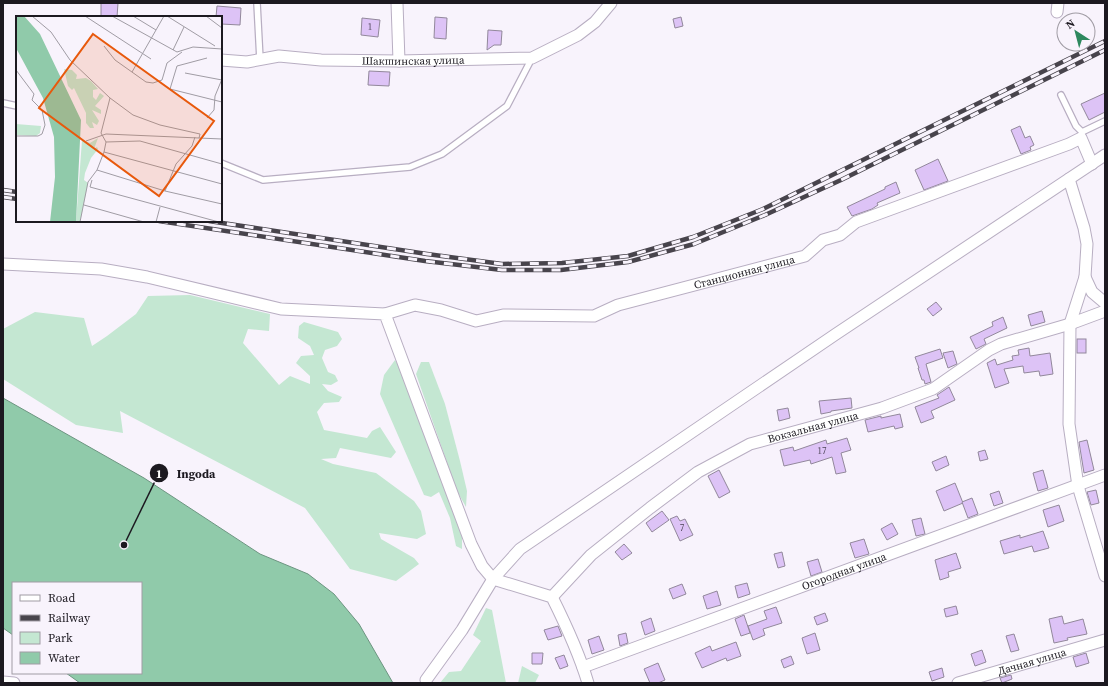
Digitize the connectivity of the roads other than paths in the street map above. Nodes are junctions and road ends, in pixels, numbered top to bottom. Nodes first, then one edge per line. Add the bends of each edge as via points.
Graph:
1 (257, 3) edge
2 (397, 3) edge
3 (611, 3) edge
4 (532, 58) junction
5 (222, 60) edge
6 (260, 60) junction
7 (399, 61) junction
8 (1061, 95) dead end
9 (3, 103) edge
10 (16, 106) edge
11 (1105, 121) edge
12 (1082, 135) junction
13 (1105, 155) edge
14 (222, 163) edge
15 (1092, 164) junction
16 (1069, 179) junction
17 (3, 264) edge
18 (1085, 277) junction
19 (1105, 303) edge
20 (1105, 311) edge
21 (385, 314) junction
22 (1070, 324) junction
23 (1105, 475) edge
24 (1078, 486) junction
25 (1105, 576) edge
26 (493, 579) junction
27 (552, 597) junction
28 (1105, 640) edge
29 (583, 667) junction
30 (426, 680) dead end
31 (3, 682) edge
32 (14, 683) edge
33 (588, 683) edge
34 (958, 683) edge

1 - 6 lane
2 - 7 street
3 - 4 street, Шакшинская улица via 595,22 578,35
4 - 7 street, Шакшинская улица
4 - 14 lane via 507,106 442,154 410,167 263,180
5 - 6 street, Шакшинская улица
6 - 7 street, Шакшинская улица via 279,56 321,60
8 - 12 lane
9 - 10 lane
11 - 12 lane
12 - 15 street
12 - 21 street, Станционная улица via 1069,144 856,222 840,235 823,240 805,256 618,305 594,316 503,315 476,321 415,305
13 - 15 street
15 - 16 street
16 - 18 street via 1087,244
16 - 26 street via 520,549
17 - 21 street, Станционная улица via 101,269 147,277 281,309
18 - 19 street via 1092,292
18 - 22 street
20 - 22 street, Вокзальная улица
21 - 26 street via 471,544 482,566
22 - 24 street via 1069,424
22 - 27 street, Вокзальная улица via 1001,344 933,389 882,408 750,444 698,472 650,508 591,555
23 - 24 street, Огородная улица
24 - 25 street
24 - 29 street, Огородная улица
26 - 27 street
26 - 30 street via 462,630
27 - 29 street
28 - 34 street, Дачная улица
29 - 33 street
31 - 32 street

